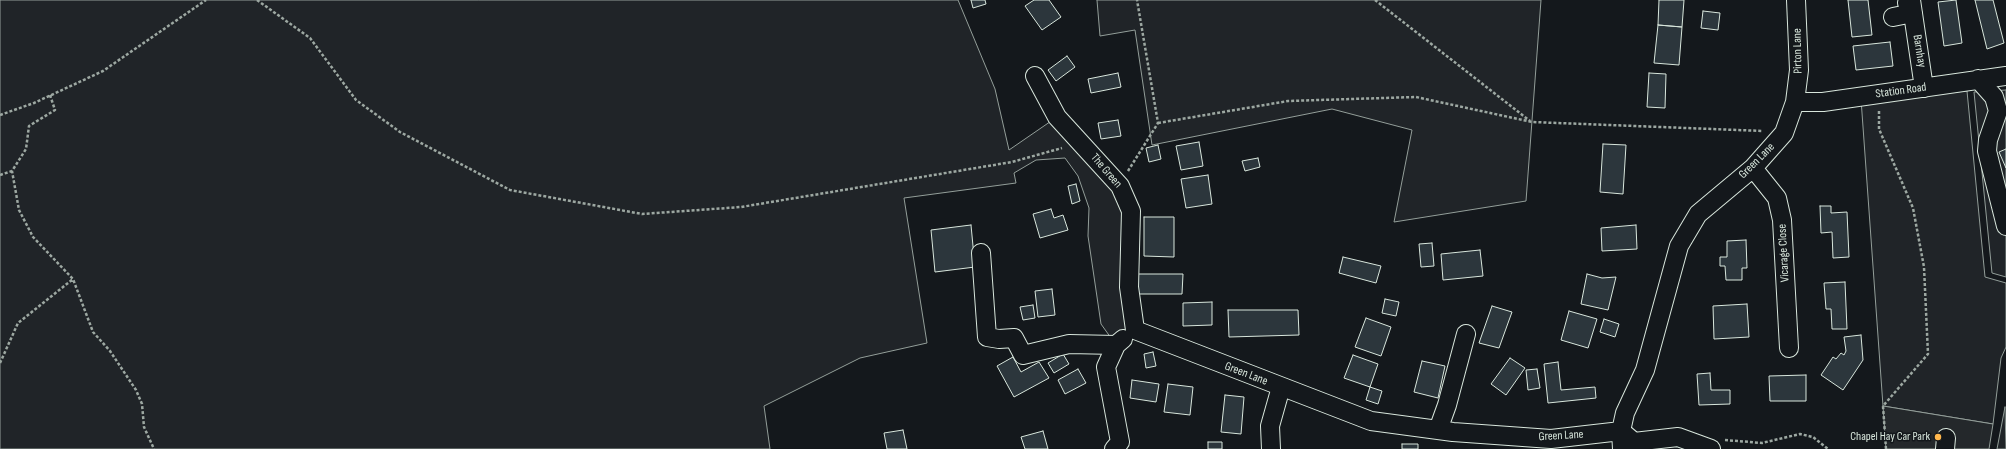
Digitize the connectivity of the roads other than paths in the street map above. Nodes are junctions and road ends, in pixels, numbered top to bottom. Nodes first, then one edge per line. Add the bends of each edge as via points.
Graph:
1 (1796, 0) edge
2 (1910, 4) edge
3 (1893, 17) dead end
4 (1035, 76) dead end
5 (2006, 76) edge
6 (1978, 79) junction
7 (1924, 88) junction
8 (1796, 102) junction
9 (1753, 168) junction
10 (2006, 226) edge
11 (981, 253) dead end
12 (1135, 330) junction
13 (1466, 334) dead end
14 (1116, 345) junction
15 (1789, 348) dead end
16 (1281, 387) junction
17 (1438, 430) junction
18 (1621, 431) junction
19 (1716, 444) edge
20 (1114, 449) edge
21 (1271, 449) edge
22 (1622, 449) edge

1 - 8 street, Pirton Lane via 1799,70
2 - 3 street, Barnhay
2 - 7 street, Barnhay
4 - 12 street, The Green via 1057,117 1120,186 1132,211 1129,287
5 - 6 street, Station Road
6 - 7 street, Station Road
6 - 10 street via 1994,97 1998,111 1987,151
7 - 8 street, Station Road via 1823,102
8 - 9 street, Green Lane via 1784,133
9 - 15 street, Vicarage Close via 1777,198 1782,220
9 - 18 street, Green Lane via 1698,214 1679,246 1645,370 1625,413
11 - 14 street via 987,337 1014,338 1023,355 1069,344
12 - 14 street
12 - 16 street, Green Lane
13 - 17 street
14 - 20 street via 1106,368 1120,442
16 - 17 street, Green Lane via 1371,420
16 - 21 street via 1270,426
17 - 18 street, Green Lane via 1551,439
18 - 19 street via 1634,442 1678,437
18 - 22 street

